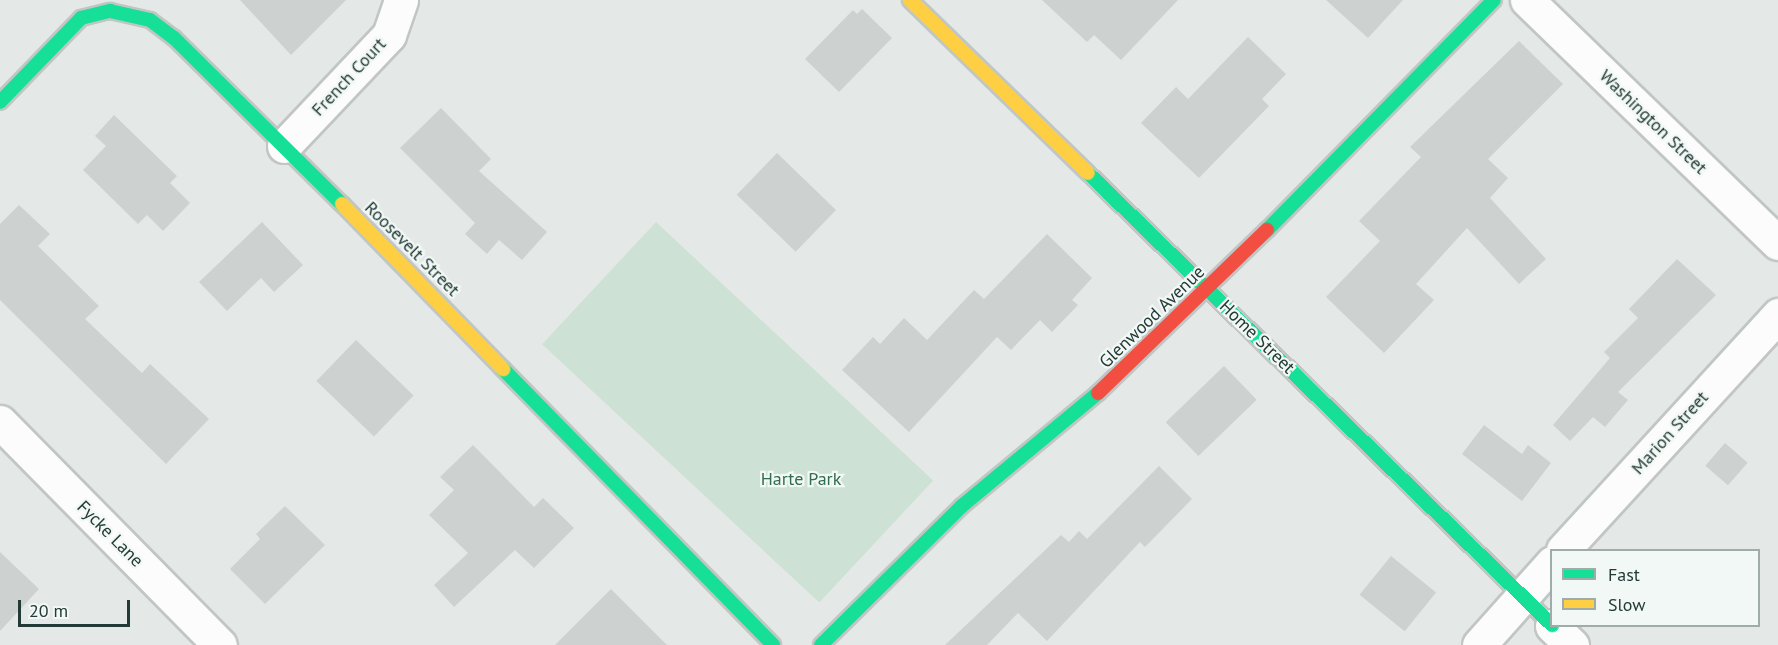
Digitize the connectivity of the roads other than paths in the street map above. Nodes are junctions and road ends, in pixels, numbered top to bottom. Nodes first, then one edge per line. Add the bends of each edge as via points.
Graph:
1 (401, 0) edge
2 (910, 0) edge
3 (1494, 0) edge
4 (1527, 0) edge
5 (0, 102) edge
6 (284, 146) junction
7 (1778, 243) edge
8 (1209, 289) junction
9 (1778, 315) edge
10 (0, 422) edge
11 (1564, 549) edge
12 (1550, 564) edge
13 (1522, 595) junction
14 (1550, 623) edge
15 (1554, 627) edge
16 (220, 645) edge
17 (773, 645) edge
18 (821, 645) edge
19 (1479, 645) edge
20 (1572, 645) edge

1 - 6 street, French Court via 389,35
2 - 8 street, Home Street
3 - 8 street, Glenwood Avenue
4 - 7 street, Washington Street
5 - 6 street, Roosevelt Street via 81,18 110,11 135,14 174,38
6 - 17 street, Roosevelt Street
8 - 13 street, Home Street
8 - 18 street, Glenwood Avenue via 1081,409 962,506
9 - 11 street, Marion Street
10 - 16 street, Fycke Lane
12 - 13 street
13 - 14 street, Home Street
13 - 19 street
15 - 20 street, Home Street

